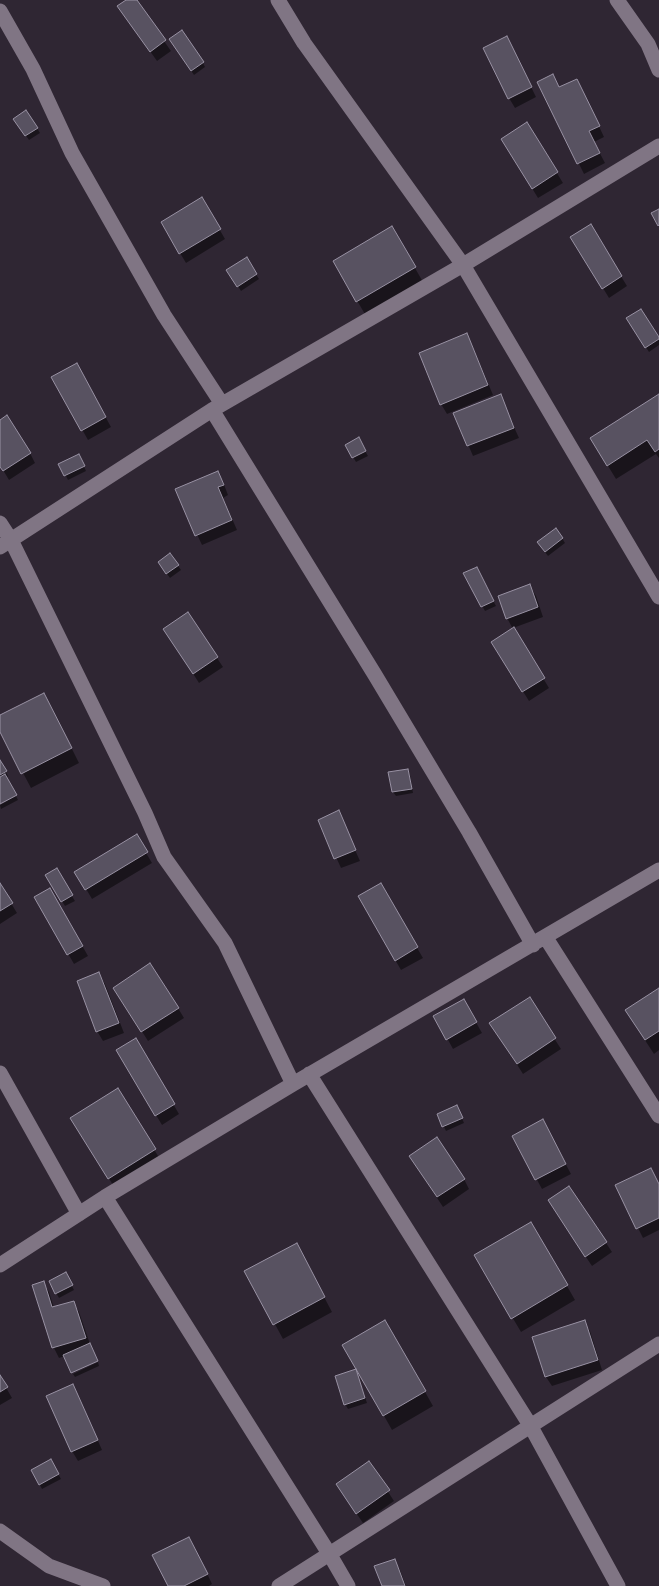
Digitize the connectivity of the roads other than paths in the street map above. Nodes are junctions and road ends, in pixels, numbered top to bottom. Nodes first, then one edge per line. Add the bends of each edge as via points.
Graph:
1 (278, 0) edge
2 (617, 0) edge
3 (0, 11) edge
4 (659, 70) edge
5 (659, 146) edge
6 (463, 265) junction
7 (217, 407) junction
8 (0, 523) edge
9 (6, 544) edge
10 (659, 597) edge
11 (659, 870) edge
12 (539, 941) junction
13 (0, 1072) edge
14 (309, 1074) junction
15 (293, 1084) junction
16 (659, 1116) edge
17 (106, 1197) junction
18 (79, 1214) junction
19 (0, 1265) edge
20 (659, 1344) edge
21 (530, 1425) junction
22 (0, 1532) edge
23 (330, 1555) junction
24 (103, 1586) edge
25 (279, 1586) edge
26 (348, 1586) edge
27 (618, 1586) edge

1 - 6 street via 304,43
2 - 4 street via 648,44
3 - 7 street via 33,69 76,162
5 - 6 street
6 - 7 street
6 - 10 street
7 - 9 street
7 - 12 street via 469,832
8 - 9 street
9 - 15 street via 146,813 164,857 225,942
11 - 12 street
12 - 14 street
12 - 16 street
13 - 18 street
14 - 15 street
14 - 21 street
15 - 17 street
17 - 18 street
17 - 23 street
18 - 19 street
20 - 21 street
21 - 23 street
21 - 27 street
22 - 24 street via 49,1566
23 - 25 street
23 - 26 street

